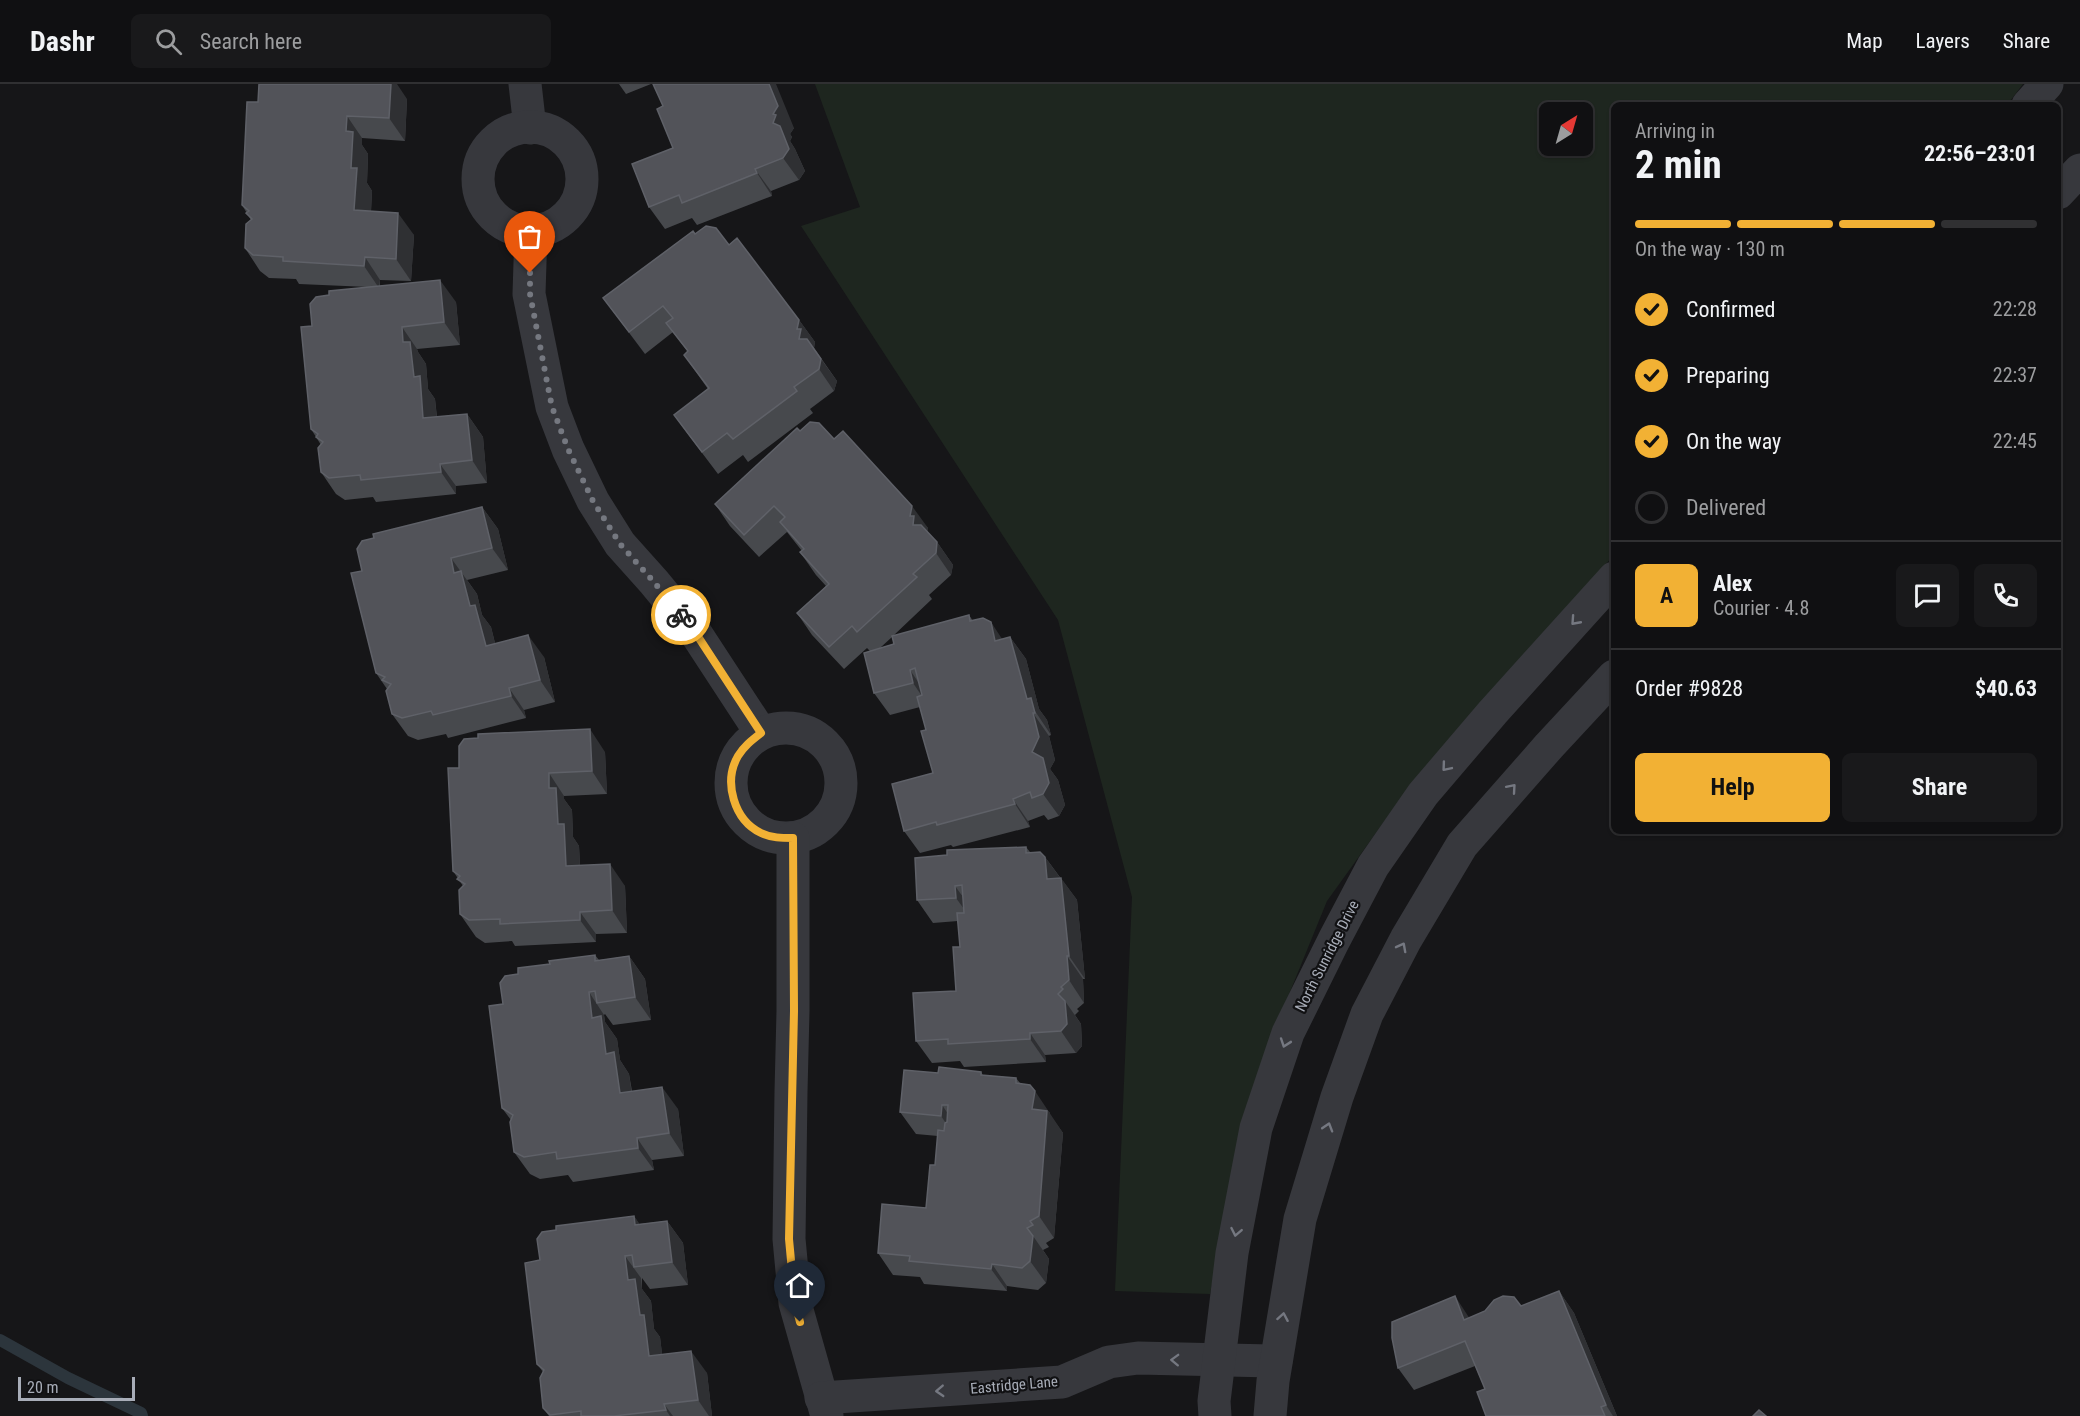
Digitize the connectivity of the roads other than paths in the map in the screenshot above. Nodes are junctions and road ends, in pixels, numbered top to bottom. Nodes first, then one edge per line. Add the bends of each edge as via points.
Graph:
1 (525, 84) edge
2 (2047, 84) edge
3 (2031, 102) edge
4 (530, 128) junction
5 (2080, 170) edge
6 (2061, 190) edge
7 (531, 231) junction
8 (1611, 581) edge
9 (1611, 679) edge
10 (761, 733) junction
11 (793, 838) junction
12 (1219, 1361) junction
13 (1276, 1361) junction
14 (824, 1407) edge
15 (1215, 1416) edge
16 (1270, 1416) edge

1 - 4 street
2 - 3 street
4 - 7 street via 546,130 572,148 580,163 582,179 580,195 562,221 547,229
4 - 7 street via 513,130 499,138 488,150 478,180 489,211 515,229
5 - 6 street
7 - 10 street via 530,294 552,407 568,449 593,501 620,544 695,632
8 -> 12 street, North Sunridge Drive via 1423,794 1373,866 1334,940 1288,1033 1256,1128 1232,1253
13 -> 9 street via 1300,1219 1367,1014 1462,845
10 - 11 street via 737,757 731,773 736,807 746,822 760,832 776,838
10 - 11 street via 799,729 824,743 840,767 838,805 812,833
11 - 14 street via 789,1239 795,1303
12 - 13 street, Eastridge Lane
12 -> 14 street, Eastridge Lane via 1138,1358 1109,1362 1062,1383
12 - 15 street, North Sunridge Drive
13 - 16 street

